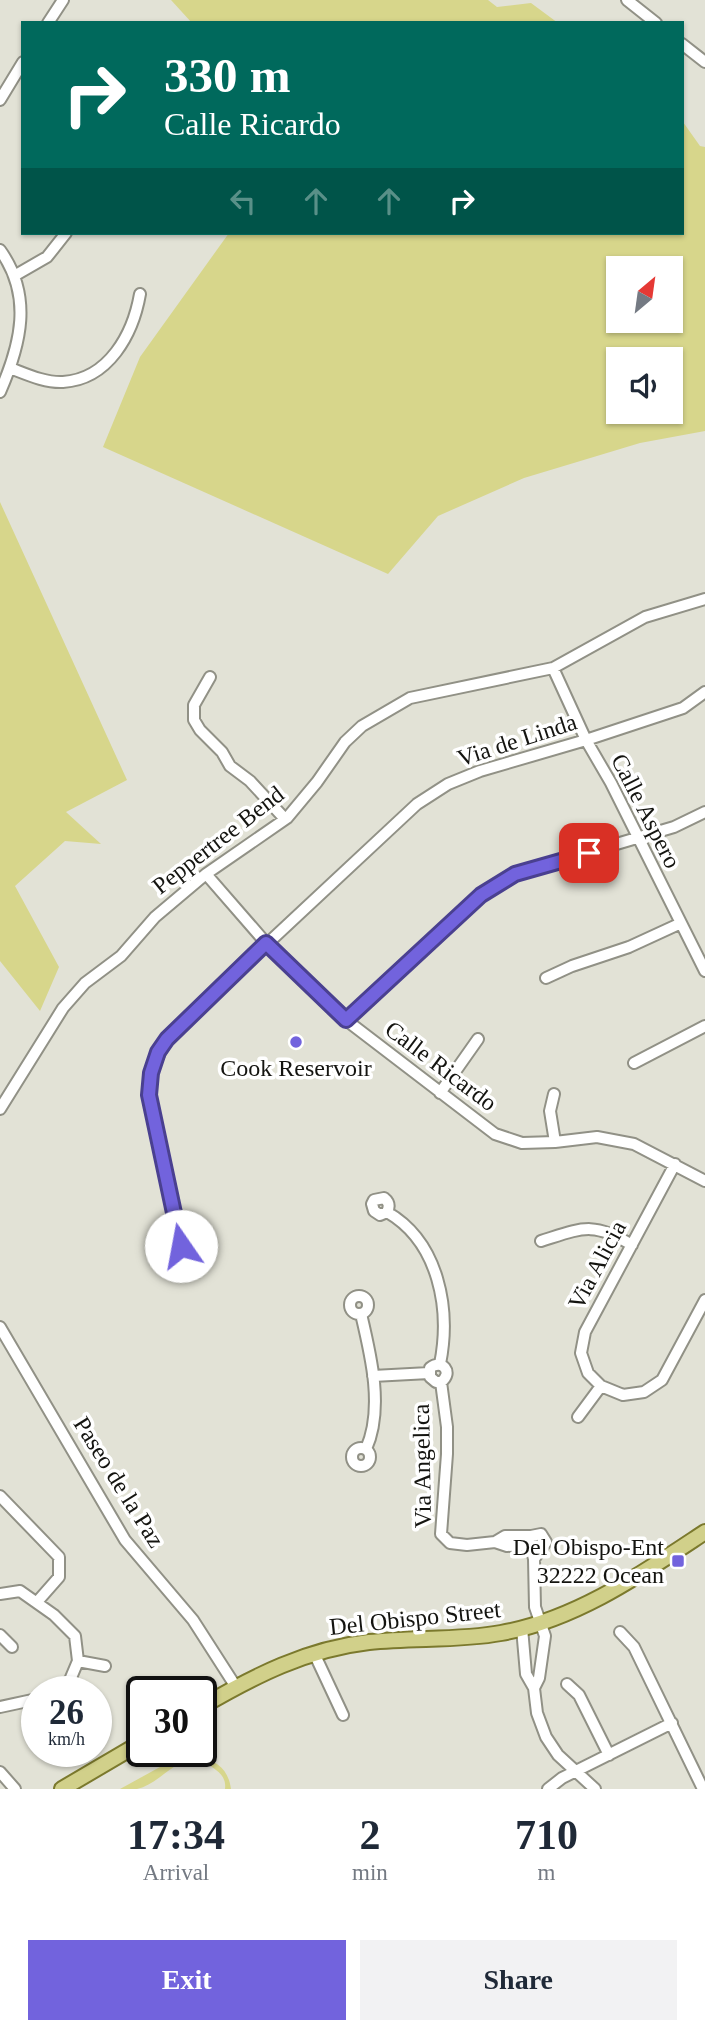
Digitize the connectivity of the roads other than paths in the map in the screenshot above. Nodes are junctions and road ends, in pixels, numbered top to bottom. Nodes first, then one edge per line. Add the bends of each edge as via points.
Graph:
1 (63, 0) edge
2 (627, 0) edge
3 (49, 21) edge
4 (653, 21) edge
5 (684, 46) edge
6 (705, 62) edge
7 (21, 65) edge
8 (0, 100) edge
9 (64, 235) edge
10 (0, 250) edge
11 (14, 276) junction
12 (140, 294) dead end
13 (10, 368) junction
14 (0, 392) edge
15 (705, 599) edge
16 (553, 668) junction
17 (210, 677) dead end
18 (705, 692) edge
19 (586, 740) junction
20 (705, 812) edge
21 (285, 819) junction
22 (638, 838) junction
23 (206, 874) junction
24 (679, 924) junction
25 (266, 943) junction
26 (705, 943) edge
27 (694, 951) junction
28 (705, 971) edge
29 (546, 978) dead end
30 (346, 1020) junction
31 (705, 1026) edge
32 (478, 1039) dead end
33 (634, 1063) dead end
34 (440, 1093) junction
35 (554, 1094) dead end
36 (0, 1109) edge
37 (555, 1142) junction
38 (675, 1164) junction
39 (705, 1181) edge
40 (387, 1212) dead end
41 (541, 1241) dead end
42 (632, 1245) junction
43 (181, 1246) dead end
44 (705, 1300) edge
45 (361, 1314) dead end
46 (0, 1327) edge
47 (440, 1364) junction
48 (429, 1373) junction
49 (373, 1376) junction
50 (441, 1382) junction
51 (601, 1386) junction
52 (578, 1417) dead end
53 (366, 1449) dead end
54 (0, 1496) edge
55 (705, 1532) edge
56 (530, 1540) junction
57 (534, 1559) junction
58 (0, 1594) edge
59 (37, 1602) junction
60 (540, 1622) junction
61 (522, 1628) junction
62 (620, 1632) dead end
63 (0, 1635) edge
64 (12, 1647) dead end
65 (314, 1653) junction
66 (78, 1661) junction
67 (105, 1666) dead end
68 (72, 1676) edge
69 (567, 1684) dead end
70 (236, 1686) junction
71 (534, 1688) junction
72 (217, 1697) edge
73 (21, 1705) edge
74 (0, 1707) edge
75 (343, 1715) dead end
76 (672, 1723) junction
77 (126, 1751) edge
78 (609, 1755) junction
79 (575, 1771) junction
80 (0, 1772) edge
81 (15, 1789) edge
82 (62, 1789) edge
83 (548, 1789) edge
84 (595, 1789) edge
85 (703, 1789) edge

1 - 3 street
2 - 4 street
5 - 6 street
7 - 8 street
9 - 11 street via 47,257
10 - 11 street
11 - 13 street via 22,323
12 - 13 street via 126,337 98,370 63,382
13 - 14 street
15 - 16 street, Peppertree Bend via 645,618
16 - 19 street, Calle Aspero
16 - 21 street, Peppertree Bend via 410,698 381,714 345,742
17 - 21 street via 194,705 194,720 230,766
18 - 19 street, Via de Linda via 682,708
19 - 22 street, Calle Aspero
19 - 25 street, Via de Linda via 448,784 418,804
20 - 22 street
21 - 23 street, Peppertree Bend
22 - 24 street, Calle Aspero
22 - 30 street via 515,874 481,895
23 - 25 street, Calle Ricardo
23 - 36 street, Peppertree Bend via 63,1008
24 - 27 street, Calle Aspero
24 - 29 street
25 - 30 street, Calle Ricardo
25 - 43 street, Via de Linda via 177,1028 158,1052 151,1073 150,1103
26 - 27 street
27 - 28 street, Calle Aspero
30 - 34 street, Calle Ricardo
31 - 33 street
32 - 34 street
34 - 37 street, Calle Ricardo via 495,1134 522,1143
35 - 37 street via 550,1111
37 - 38 street, Calle Ricardo via 597,1137 634,1144
38 - 39 street, Calle Ricardo
38 - 42 street, Via Alicia
40 - 47 street, Via Angelica via 419,1242 440,1287 445,1325
41 - 42 street via 584,1228 609,1231
42 - 51 street, Via Alicia via 585,1332 581,1353 588,1373
44 - 51 street via 662,1380 644,1392 622,1395
45 - 49 street
46 - 70 street, Paseo de la Paz via 125,1540 193,1620
47 - 48 street, Via Angelica
47 - 50 street, Via Angelica via 448,1373
48 - 49 street
48 - 50 street, Via Angelica
49 - 53 street via 373,1429
50 - 56 street, Via Angelica via 447,1427 441,1534 458,1545 495,1542 505,1536
51 - 52 street
54 - 59 street via 59,1557 59,1577
55 - 60 main road, Del Obispo Street via 590,1602
56 - 57 street
56 - 57 street via 541,1534 546,1542
57 - 60 street
58 - 59 street via 20,1591
59 - 66 street via 75,1636
60 - 61 main road, Del Obispo Street
60 - 71 street via 544,1653
61 - 65 main road, Del Obispo Street via 459,1638 371,1642
61 - 71 street via 526,1674
62 - 76 street via 634,1647
63 - 64 street
65 - 70 main road, Del Obispo Street
65 - 75 street
66 - 67 street
66 - 68 street
69 - 78 street via 579,1695
70 - 72 main road, Del Obispo Street
71 - 79 street via 546,1737
73 - 74 street
76 - 78 street
76 - 85 street
77 - 82 main road
78 - 79 street
79 - 83 street
79 - 84 street
80 - 81 street

